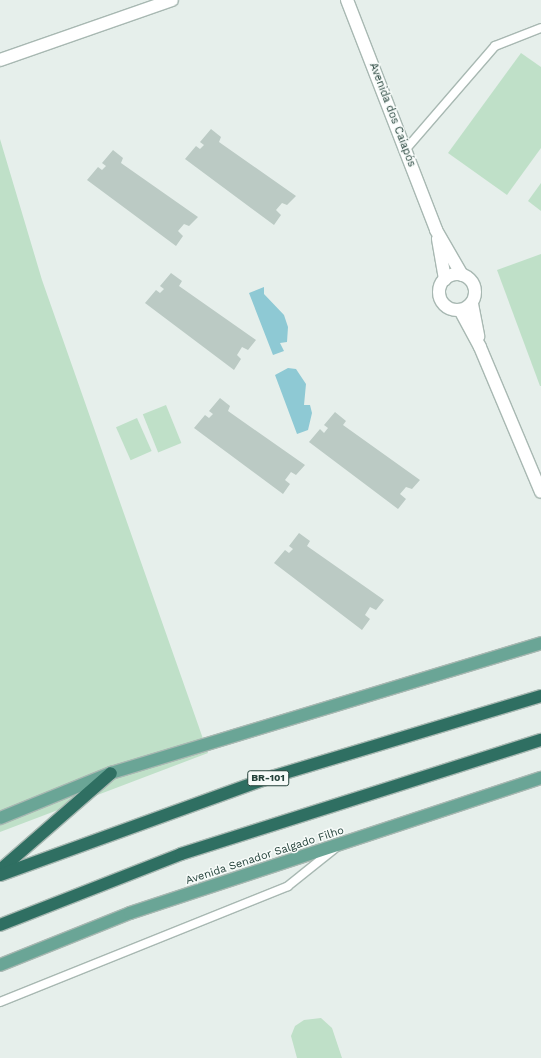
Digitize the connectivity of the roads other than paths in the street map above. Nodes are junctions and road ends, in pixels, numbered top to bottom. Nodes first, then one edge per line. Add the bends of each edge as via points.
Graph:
1 (172, 0) edge
2 (347, 0) edge
3 (541, 28) edge
4 (0, 60) edge
5 (406, 149) junction
6 (436, 230) junction
7 (462, 274) junction
8 (445, 279) junction
9 (472, 304) junction
10 (460, 310) junction
11 (480, 347) junction
12 (541, 492) edge
13 (541, 643) edge
14 (541, 696) edge
15 (541, 740) edge
16 (111, 773) junction
17 (541, 778) edge
18 (0, 818) edge
19 (336, 847) junction
20 (0, 870) edge
21 (0, 874) edge
22 (0, 925) edge
23 (0, 965) edge
24 (0, 1002) edge

1 - 4 main road
2 - 5 main road, Avenida dos Caiapós
3 - 5 lane via 495,46
5 - 6 main road, Avenida dos Caiapós
6 - 7 main road, Avenida dos Caiapós
6 - 8 main road, Avenida dos Caiapós
7 - 8 main road
7 - 9 main road via 474,286
8 - 10 main road via 440,287 441,300 447,307
9 - 10 main road
9 - 11 main road
10 - 11 main road
11 - 12 main road
13 - 16 main road
14 - 21 highway, BR-101 via 268,778
15 - 22 highway via 181,854
16 - 18 main road
16 - 20 highway
17 - 19 main road, Avenida Senador Salgado Filho
19 - 23 main road, Avenida Senador Salgado Filho via 130,912
19 - 24 lane via 288,886

